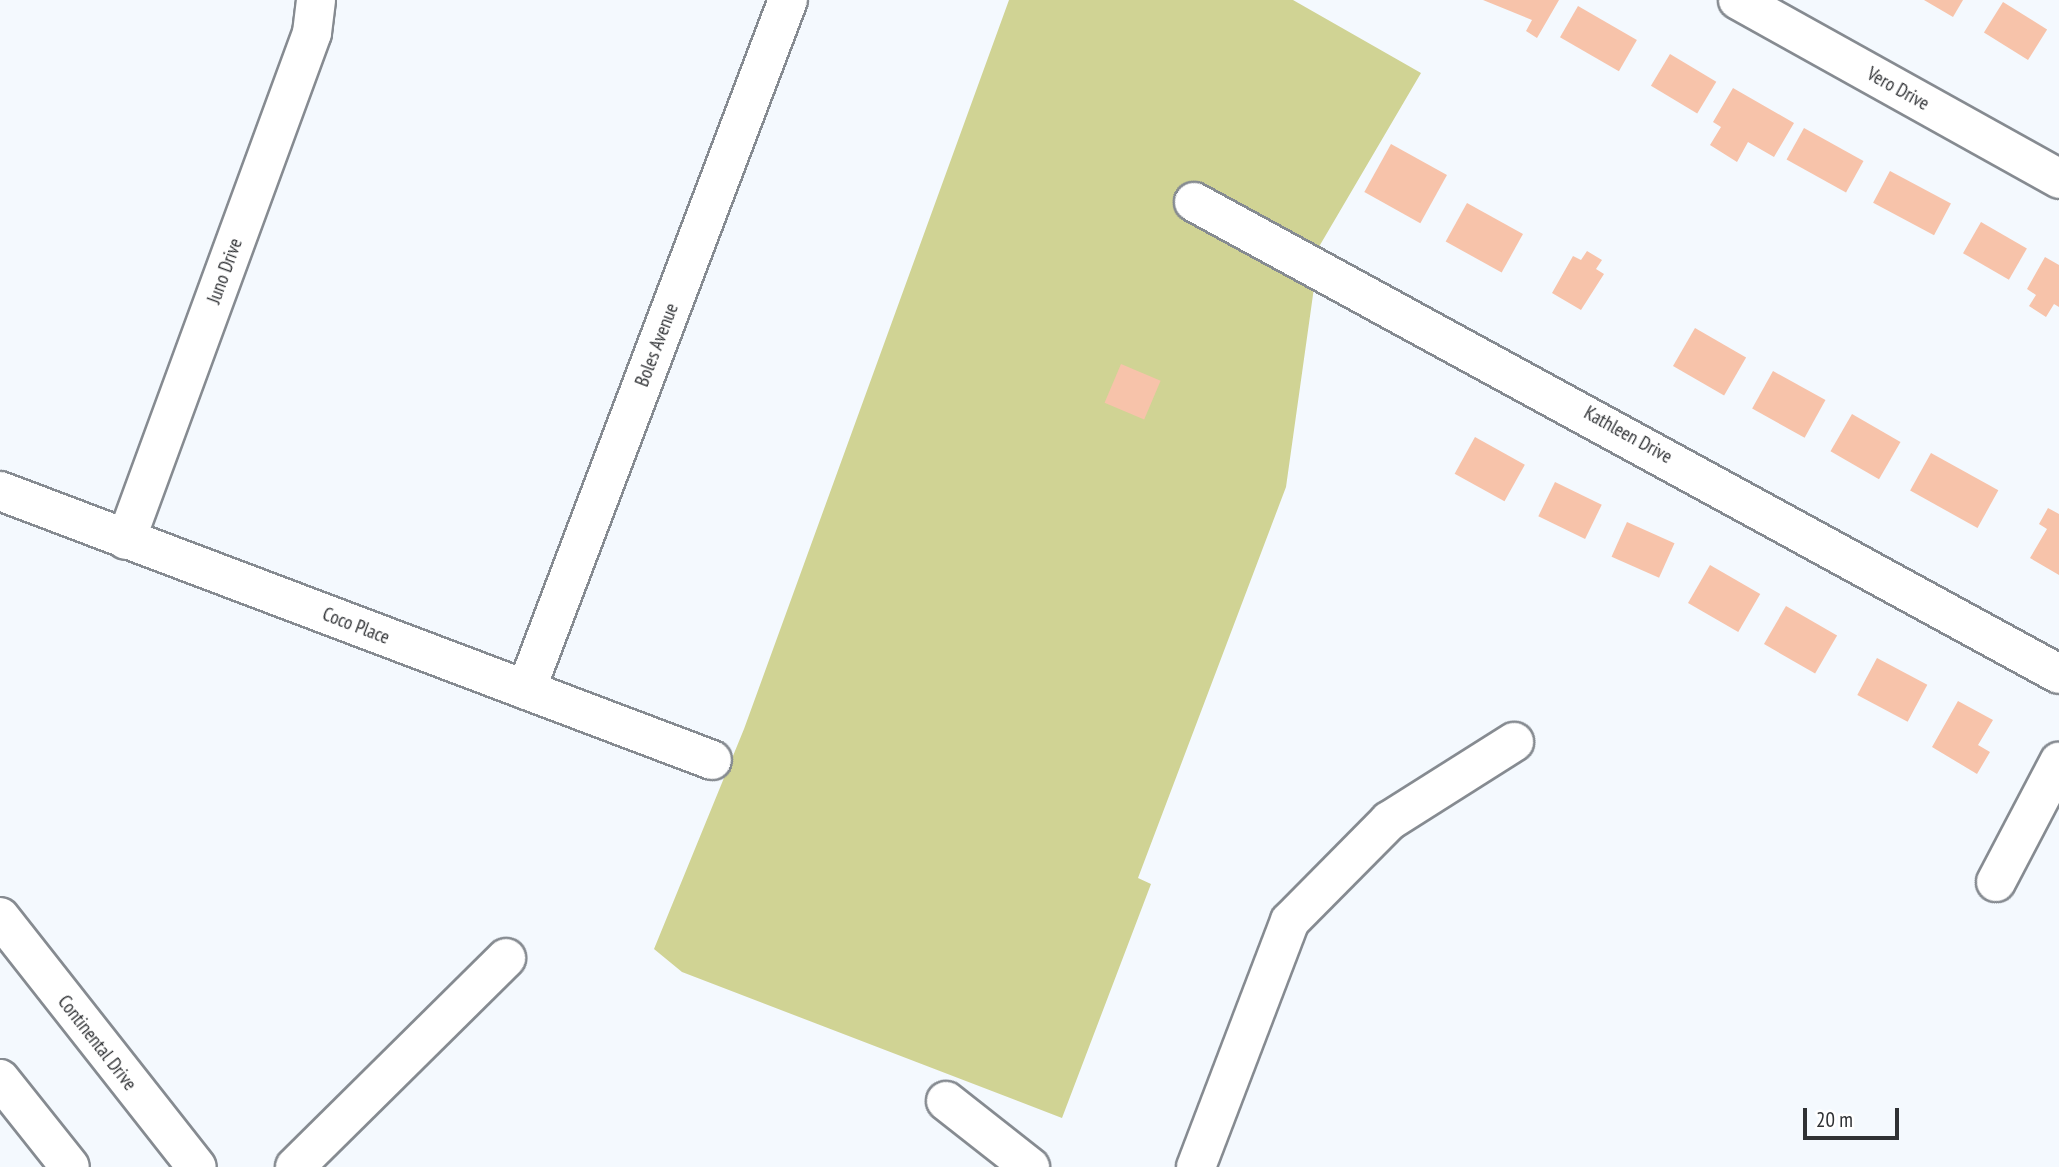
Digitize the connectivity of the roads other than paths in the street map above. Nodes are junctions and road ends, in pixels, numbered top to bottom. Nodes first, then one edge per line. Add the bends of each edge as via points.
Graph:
1 (316, 0) edge
2 (788, 0) edge
3 (1738, 0) edge
4 (2059, 179) edge
5 (1194, 202) dead end
6 (0, 491) edge
7 (126, 540) junction
8 (2059, 674) edge
9 (526, 690) junction
10 (1514, 742) dead end
11 (712, 760) dead end
12 (2059, 762) edge
13 (1996, 882) dead end
14 (0, 918) edge
15 (506, 958) dead end
16 (0, 1079) edge
17 (946, 1101) dead end
18 (70, 1167) edge
19 (197, 1167) edge
20 (295, 1167) edge
21 (1030, 1167) edge
22 (1196, 1167) edge

1 - 7 main road, Juno Drive via 312,33
2 - 9 main road, Boles Avenue
3 - 4 main road, Vero Drive
5 - 8 main road, Kathleen Drive
6 - 7 main road, Coco Place
7 - 9 main road, Coco Place
9 - 11 main road, Coco Place
10 - 22 main road via 1389,821 1290,921
12 - 13 main road
14 - 19 main road, Continental Drive
15 - 20 main road
16 - 18 main road
17 - 21 main road

